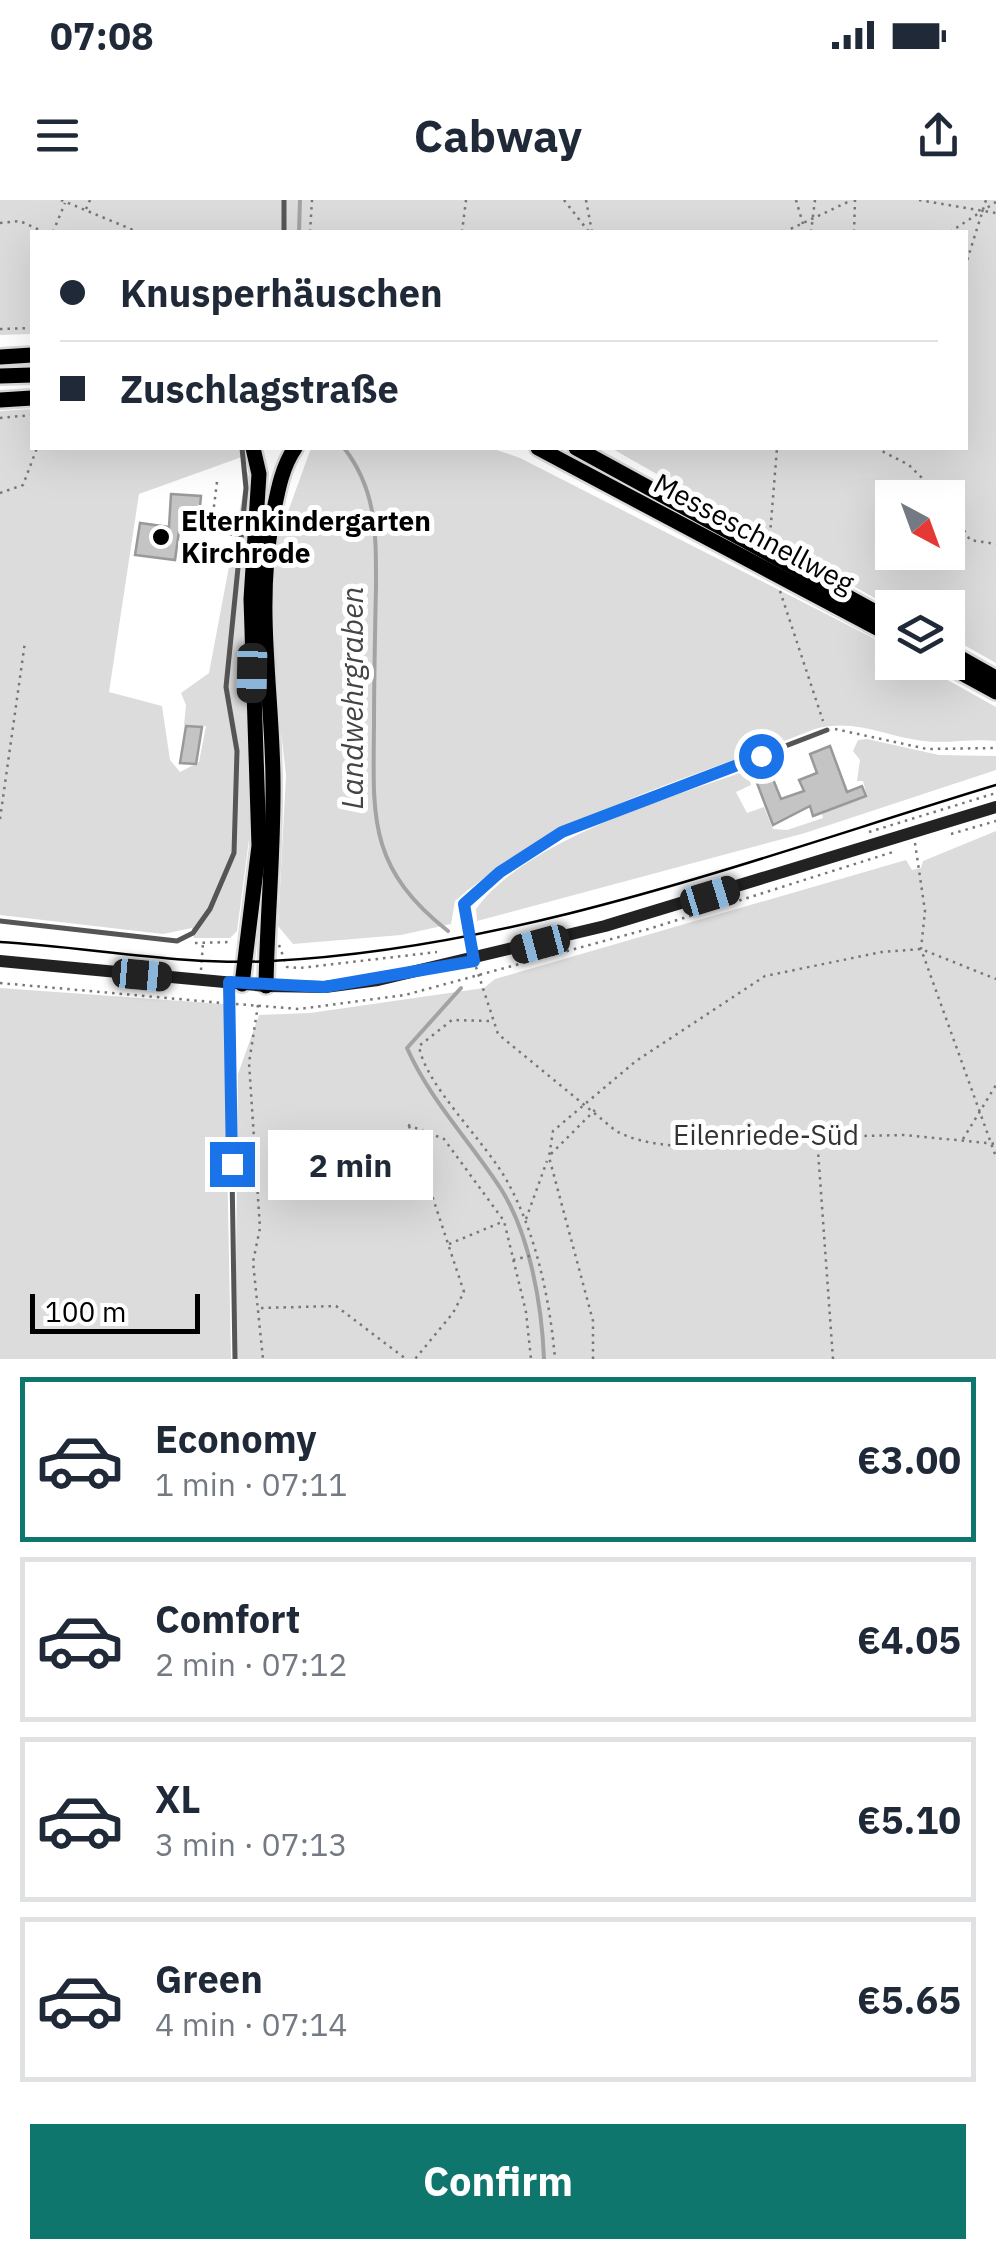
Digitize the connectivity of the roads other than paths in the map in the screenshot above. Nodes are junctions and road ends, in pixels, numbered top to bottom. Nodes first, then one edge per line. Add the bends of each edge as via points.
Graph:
1 (284, 200) edge
2 (284, 230) edge
3 (30, 356) edge
4 (0, 357) edge
5 (30, 374) edge
6 (0, 376) edge
7 (30, 398) edge
8 (0, 400) edge
9 (242, 450) edge
10 (253, 450) edge
11 (294, 450) edge
12 (542, 450) edge
13 (580, 450) edge
14 (875, 612) edge
15 (875, 627) edge
16 (965, 661) edge
17 (965, 675) edge
18 (996, 678) edge
19 (996, 692) edge
20 (827, 730) road end
21 (996, 807) edge
22 (0, 921) edge
23 (0, 961) edge
24 (474, 961) junction
25 (235, 983) junction
26 (266, 986) junction
27 (235, 1359) edge

1 - 2 lane
3 - 4 highway
5 - 6 highway
7 - 8 highway
9 - 22 lane via 246,488 226,687 237,751 234,853 210,910 193,933 177,941
10 - 25 highway via 259,474 251,599 259,846
11 - 26 highway via 276,499 264,579 273,786
12 - 15 highway, Messeschnellweg
13 - 14 highway, Messeschnellweg
16 - 18 highway
17 - 19 highway
20 - 24 lane via 562,832 500,872 464,904
21 - 24 main road
23 - 25 main road
24 - 26 main road via 324,987
25 - 26 main road
25 - 27 lane

